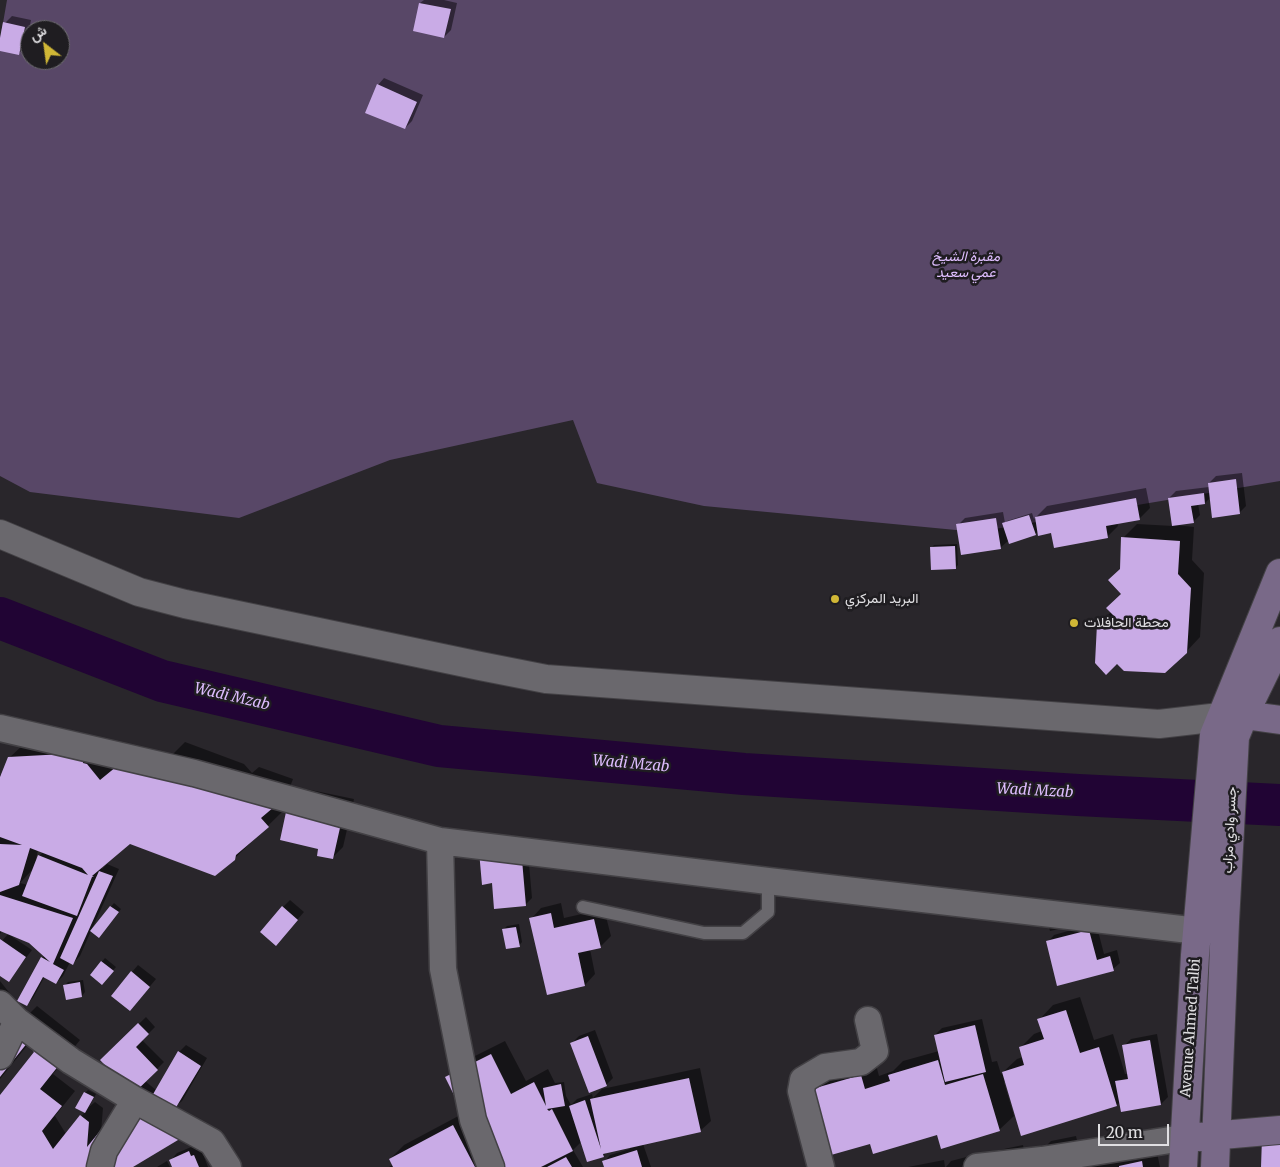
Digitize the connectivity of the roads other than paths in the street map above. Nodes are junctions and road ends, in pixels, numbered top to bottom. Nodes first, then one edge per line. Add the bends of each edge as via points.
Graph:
1 (0, 534) edge
2 (1280, 573) edge
3 (1280, 641) edge
4 (1280, 720) edge
5 (1228, 726) junction
6 (0, 728) edge
7 (440, 841) junction
8 (768, 881) junction
9 (583, 907) dead end
10 (1207, 924) junction
11 (8, 1013) edge
12 (868, 1020) dead end
13 (0, 1056) edge
14 (135, 1100) junction
15 (1280, 1130) edge
16 (1216, 1136) junction
17 (1183, 1138) junction
18 (1042, 1163) edge
19 (100, 1167) edge
20 (228, 1167) edge
21 (491, 1167) edge
22 (822, 1167) edge
23 (981, 1167) edge
24 (1183, 1167) edge
25 (1215, 1167) edge

1 - 5 street via 139,592 546,679 1159,724
2 - 5 main road
3 - 5 main road
4 - 5 main road
5 - 10 main road, جسر وادي مزاب
6 - 7 street via 194,773
7 - 8 street
7 - 21 street via 443,968 473,1120
8 - 9 lane via 768,912 743,933 704,933
8 - 10 street
10 - 16 main road
10 - 17 main road, Avenue Ahmed Talbi
11 - 13 street
11 - 14 street via 71,1061
12 - 22 street via 875,1051 861,1062 825,1068 803,1080 801,1091
14 - 19 street via 104,1151
14 - 20 street via 212,1142
15 - 16 main road
16 - 17 main road
16 - 25 main road
17 - 18 street
17 - 24 main road, Avenue Ahmed Talbi
18 - 23 street

